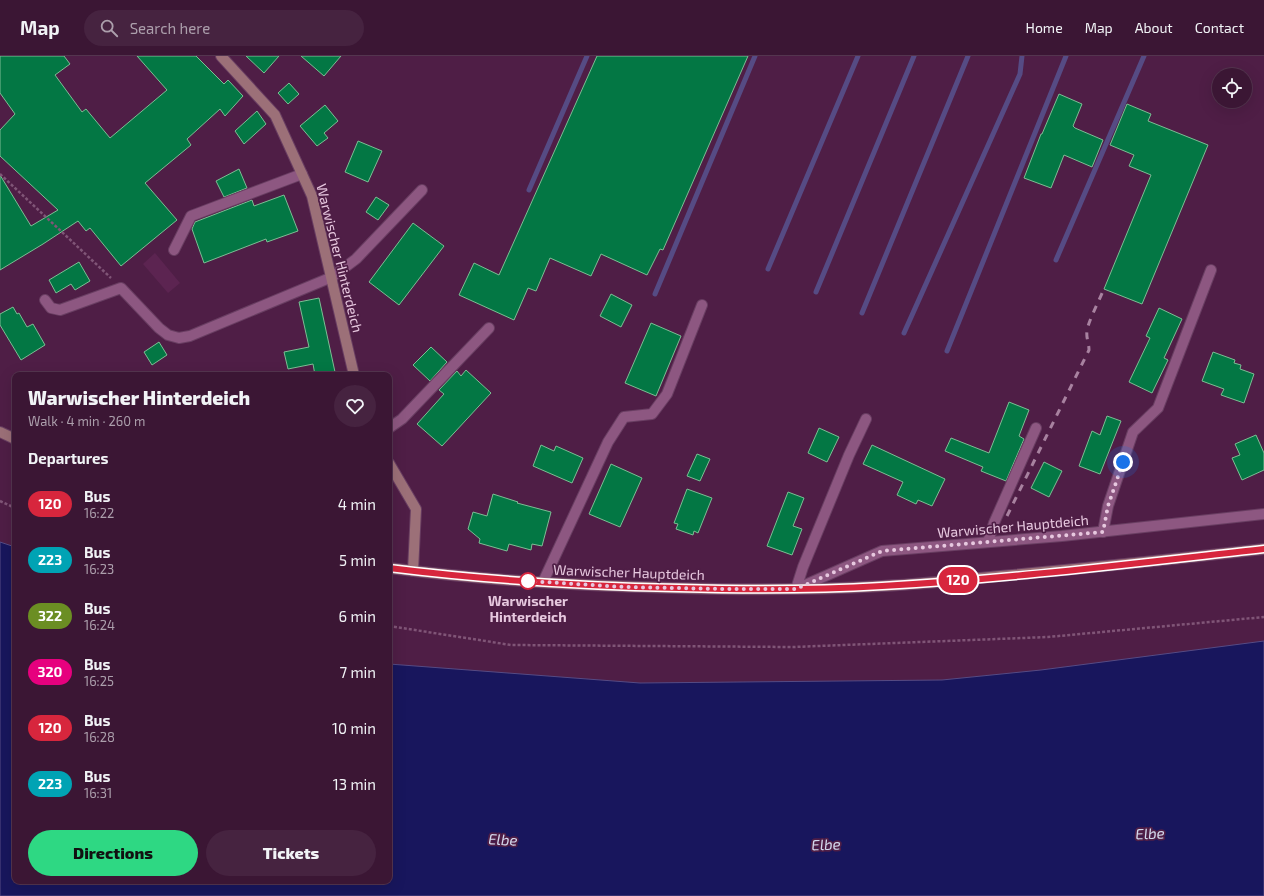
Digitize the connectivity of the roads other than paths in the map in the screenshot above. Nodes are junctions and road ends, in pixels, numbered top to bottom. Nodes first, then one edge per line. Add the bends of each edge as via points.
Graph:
1 (226, 58) edge
2 (302, 174) junction
3 (422, 190) dead end
4 (174, 250) dead end
5 (1211, 270) dead end
6 (332, 278) junction
7 (45, 300) dead end
8 (702, 305) dead end
9 (490, 328) dead end
10 (353, 372) edge
11 (866, 419) dead end
12 (392, 426) edge
13 (1036, 428) dead end
14 (0, 432) edge
15 (12, 438) edge
16 (392, 468) edge
17 (1264, 514) edge
18 (1103, 532) junction
19 (988, 542) junction
20 (1264, 549) edge
21 (392, 568) edge
22 (413, 571) junction
23 (543, 582) junction
24 (796, 589) junction

1 - 2 street, Warwischer Hinterdeich via 275,115
2 - 4 street via 191,216
2 - 6 street, Warwischer Hinterdeich via 312,196
3 - 6 street via 356,258
5 - 18 street via 1158,408 1133,432 1108,506
6 - 7 street via 190,336 179,338 168,335 159,328 121,288 60,310 51,308
6 - 10 street, Warwischer Hinterdeich
8 - 23 street via 667,394 652,414 624,417 608,442
9 - 12 street via 402,419
11 - 24 street via 849,455
13 - 19 street
14 - 15 street
16 - 22 street via 416,509
17 - 18 street, Warwischer Hauptdeich
18 - 19 street, Warwischer Hauptdeich
19 - 24 street, Warwischer Hauptdeich via 882,551
20 - 24 street, Warwischer Hauptdeich via 971,579
21 - 22 street, Warwischer Hauptdeich
22 - 23 street, Warwischer Hauptdeich
23 - 24 street, Warwischer Hauptdeich via 624,587

